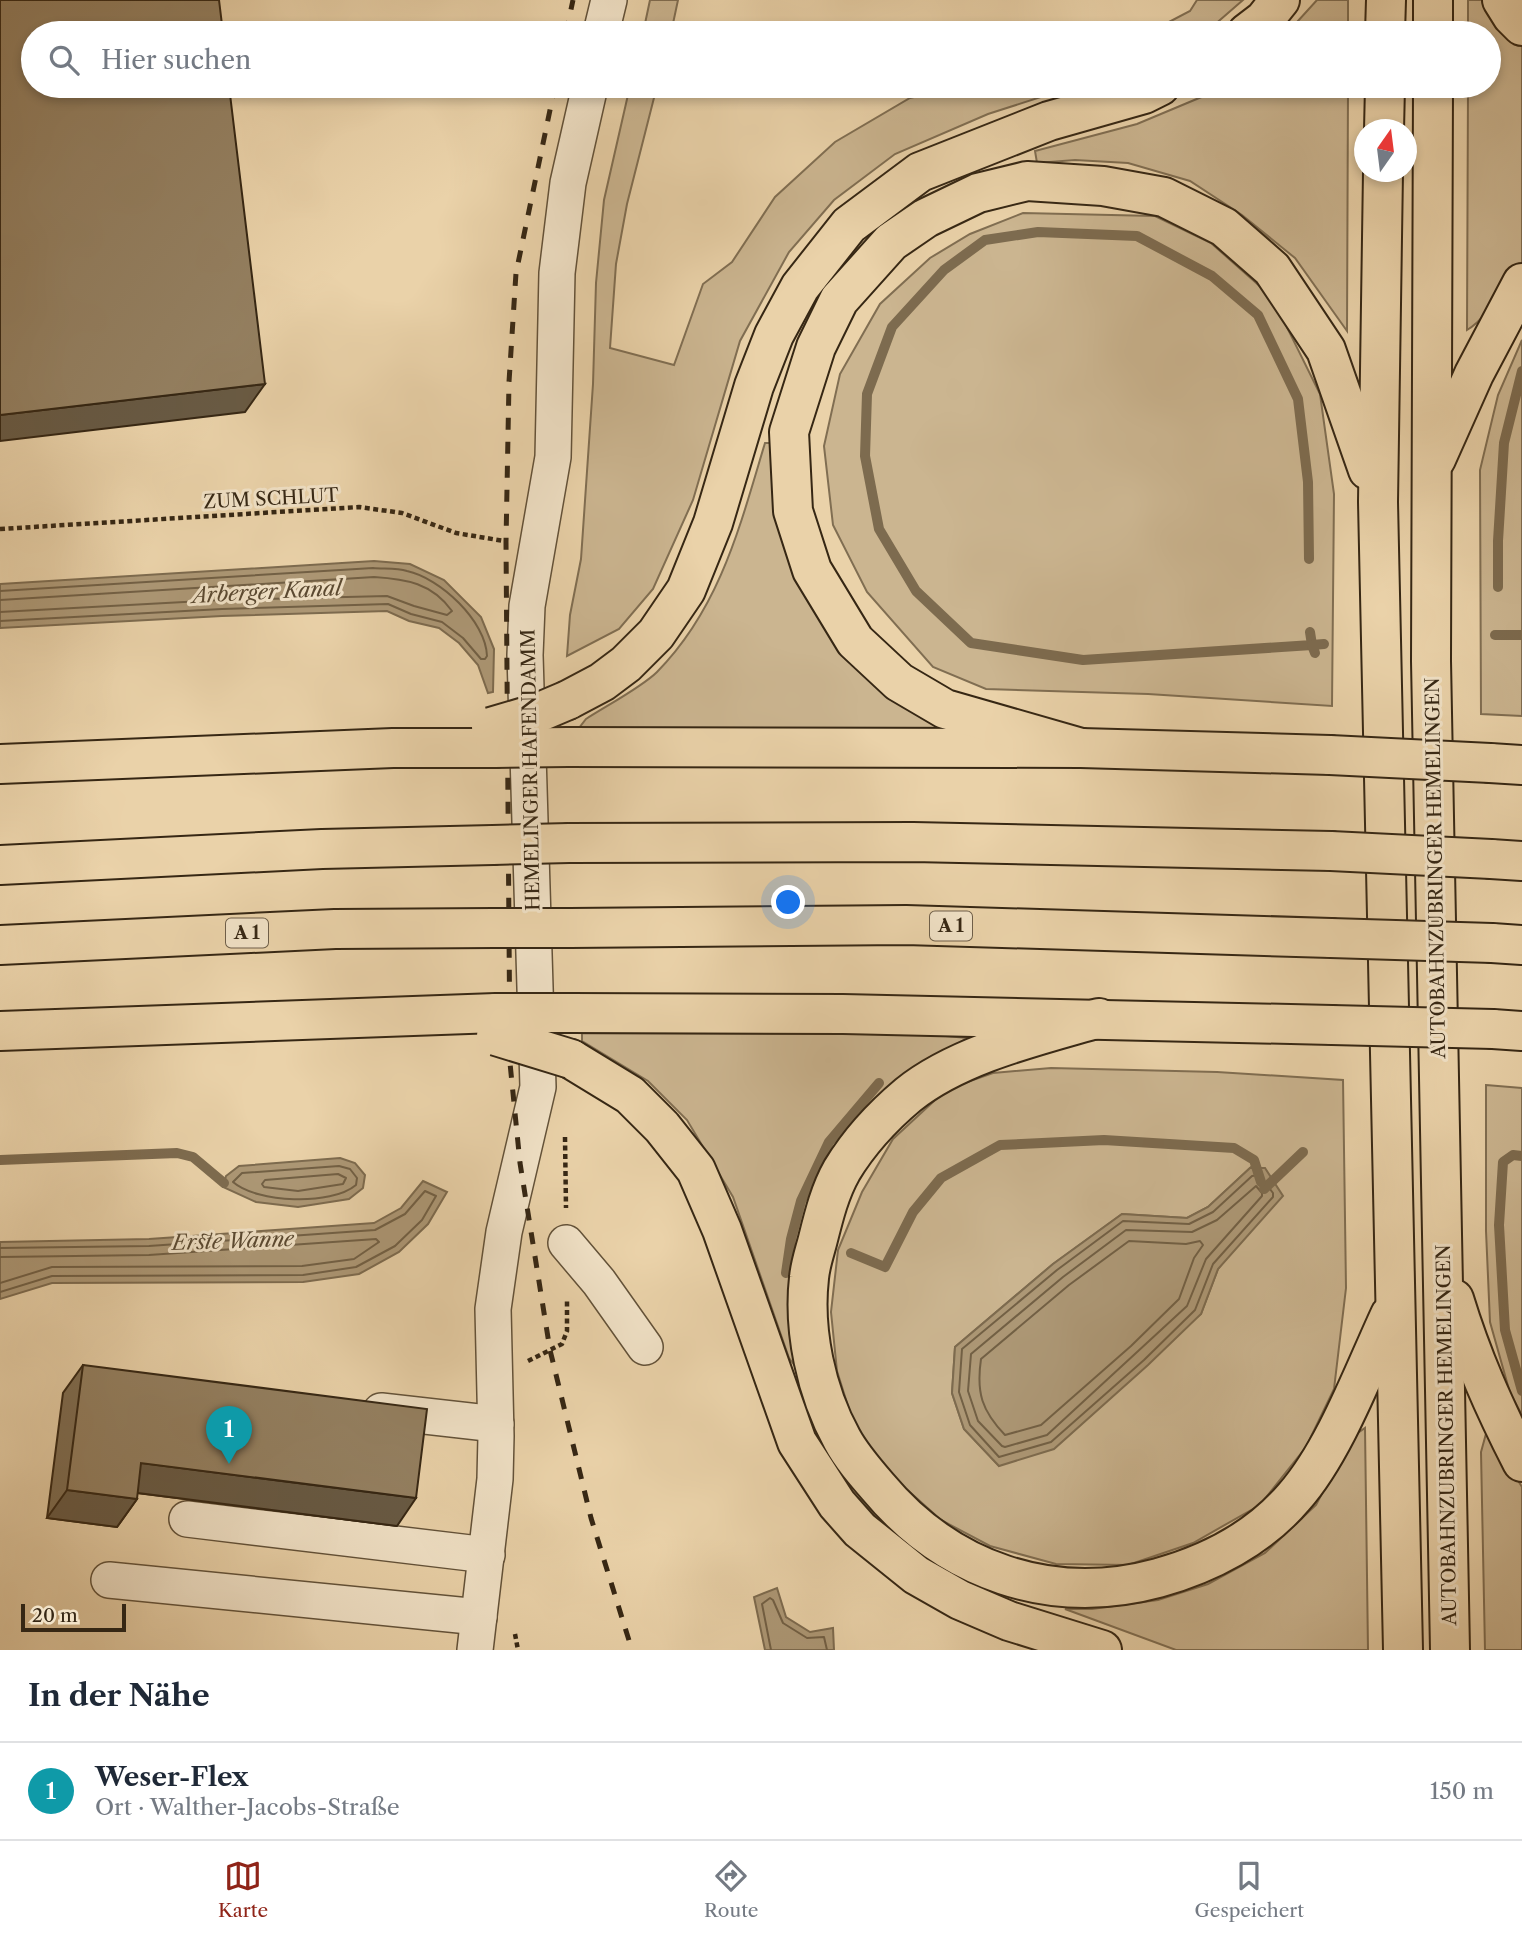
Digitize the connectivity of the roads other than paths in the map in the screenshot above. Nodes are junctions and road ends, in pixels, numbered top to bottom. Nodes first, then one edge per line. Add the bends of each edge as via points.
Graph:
1 (609, 0) edge
2 (1280, 0) edge
3 (1386, 0) edge
4 (1433, 0) edge
5 (1502, 0) edge
6 (604, 21) edge
7 (1263, 21) edge
8 (1385, 21) edge
9 (1433, 21) edge
10 (1522, 26) edge
11 (587, 98) edge
12 (1130, 98) edge
13 (1385, 98) edge
14 (1433, 98) edge
15 (1384, 119) edge
16 (1383, 182) edge
17 (1522, 283) edge
18 (1431, 470) junction
19 (1378, 502) junction
20 (493, 737) junction
21 (1081, 748) junction
22 (0, 764) edge
23 (1506, 764) edge
24 (1506, 860) edge
25 (0, 865) edge
26 (1507, 944) edge
27 (0, 945) edge
28 (1099, 1018) junction
29 (496, 1024) junction
30 (1508, 1030) edge
31 (0, 1031) edge
32 (566, 1243) dead end
33 (1442, 1259) junction
34 (1394, 1307) junction
35 (645, 1348) dead end
36 (346, 1406) edge
37 (496, 1424) junction
38 (1522, 1462) edge
39 (187, 1520) dead end
40 (487, 1555) junction
41 (108, 1580) dead end
42 (477, 1634) edge
43 (1102, 1650) edge
44 (1403, 1650) edge
45 (1450, 1650) edge

1 - 6 street
2 - 7 highway
3 - 8 highway
4 - 9 highway
5 - 10 highway
11 - 37 street, HEMELINGER HAFENDAMM via 568,184 557,273 554,457 527,606 524,655 538,1087 504,1233 494,1309
12 - 20 highway, bridge via 1049,121 920,172 849,225 800,287 774,335 713,523 686,590 656,634 602,682
13 - 15 highway
14 - 18 highway, AUTOBAHNZUBRINGER HEMELINGEN
16 - 19 highway
17 - 18 highway
18 - 33 highway, AUTOBAHNZUBRINGER HEMELINGEN
19 - 21 highway via 1326,350 1272,270 1224,227 1164,197 1103,186 1027,181 978,193 926,218 891,242 839,300 816,348 789,432 793,511 812,570 855,641 899,682 945,709
19 - 34 highway
20 - 21 highway, bridge via 568,747
20 - 22 highway via 393,748
21 - 23 highway, bridge
24 - 25 highway, bridge via 1331,851 913,842 569,843
26 - 27 highway, A 1, bridge via 906,925 335,929
28 - 29 highway, bridge via 571,1013
28 - 30 highway, bridge
28 - 34 highway via 971,1058 910,1094 871,1131 842,1170 825,1210 809,1277 808,1333 824,1398 842,1440 895,1507 936,1543 972,1563 1035,1583 1118,1586 1186,1571 1223,1554 1294,1497 1335,1432
29 - 31 highway via 424,1015
29 - 43 highway, bridge via 571,1059 630,1095 696,1170 797,1442 837,1504 860,1530 916,1575 960,1600 1009,1621
32 - 35 street
33 - 38 highway via 1489,1397
33 - 45 highway, AUTOBAHNZUBRINGER HEMELINGEN
34 - 44 highway
36 - 37 street
37 - 40 street, HEMELINGER HAFENDAMM
39 - 40 street
40 - 42 street, HEMELINGER HAFENDAMM
41 - 42 street

